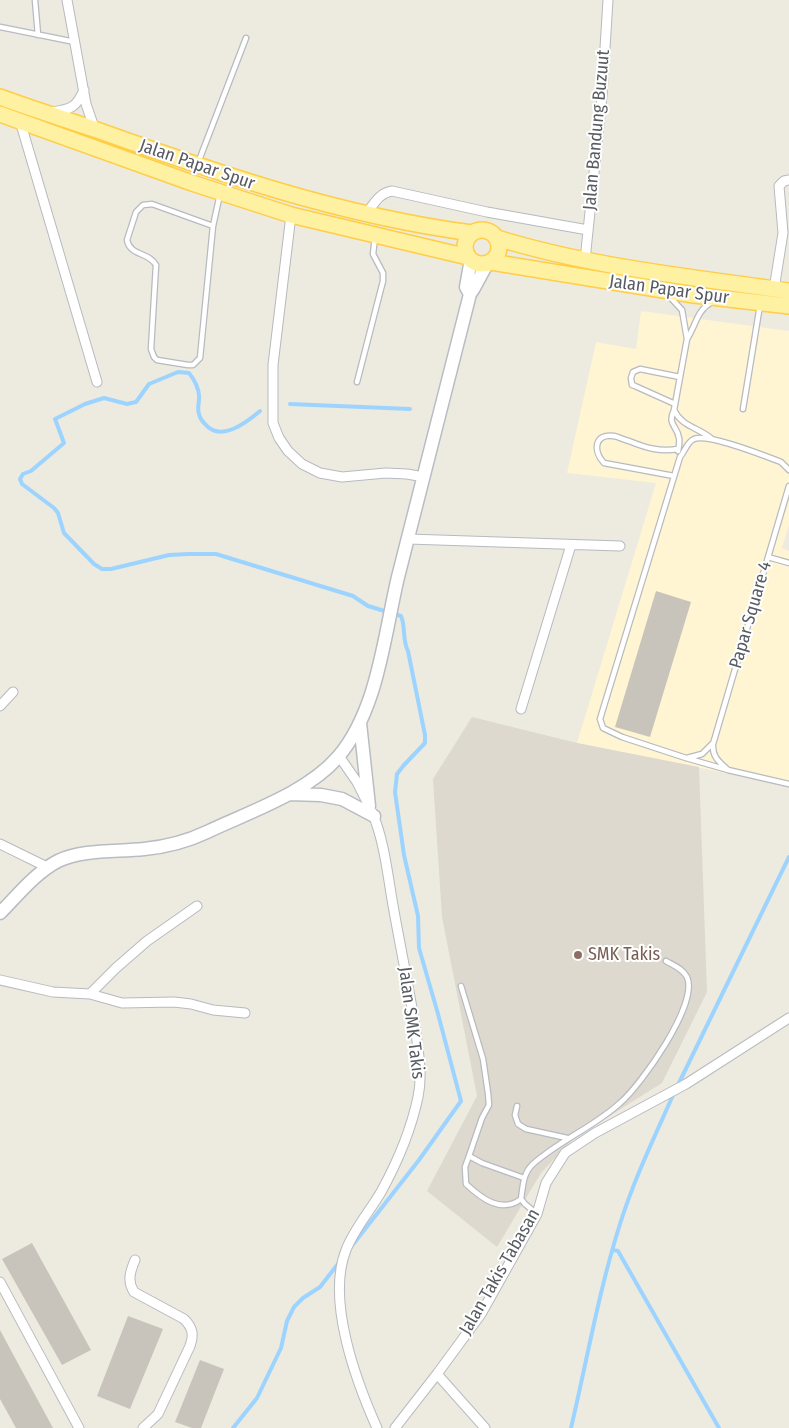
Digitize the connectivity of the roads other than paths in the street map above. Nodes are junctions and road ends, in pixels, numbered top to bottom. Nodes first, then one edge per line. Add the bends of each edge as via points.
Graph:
1 (35, 0) edge
2 (67, 0) edge
3 (608, 0) edge
4 (0, 27) edge
5 (38, 35) junction
6 (246, 38) dead end
7 (75, 42) junction
8 (84, 90) junction
9 (0, 97) edge
10 (46, 113) junction
11 (0, 114) edge
12 (20, 120) junction
13 (95, 130) junction
14 (197, 166) junction
15 (789, 180) edge
16 (221, 192) junction
17 (366, 214) junction
18 (291, 215) junction
19 (213, 226) junction
20 (588, 230) junction
21 (472, 233) junction
22 (786, 234) edge
23 (376, 236) junction
24 (497, 238) junction
25 (469, 258) junction
26 (585, 260) junction
27 (489, 263) junction
28 (664, 290) junction
29 (782, 290) edge
30 (470, 294) junction
31 (719, 298) junction
32 (760, 304) junction
33 (789, 306) edge
34 (687, 339) junction
35 (680, 377) junction
36 (97, 382) dead end
37 (357, 382) dead end
38 (675, 404) junction
39 (743, 409) dead end
40 (674, 410) junction
41 (712, 439) junction
42 (678, 450) junction
43 (680, 457) junction
44 (789, 470) edge
45 (674, 476) junction
46 (424, 477) junction
47 (789, 486) edge
48 (408, 539) junction
49 (571, 545) junction
50 (620, 546) dead end
51 (768, 557) junction
52 (789, 563) edge
53 (13, 692) dead end
54 (0, 706) edge
55 (521, 709) dead end
56 (360, 723) junction
57 (713, 744) junction
58 (339, 756) junction
59 (686, 758) junction
60 (728, 770) junction
61 (789, 784) edge
62 (288, 794) junction
63 (372, 811) junction
64 (0, 844) edge
65 (48, 867) junction
66 (196, 906) dead end
67 (0, 913) edge
68 (666, 961) dead end
69 (0, 980) edge
70 (461, 986) dead end
71 (90, 994) junction
72 (245, 1013) dead end
73 (789, 1018) edge
74 (517, 1106) dead end
75 (568, 1138) junction
76 (469, 1156) junction
77 (524, 1178) junction
78 (521, 1199) junction
79 (537, 1214) junction
80 (134, 1260) dead end
81 (0, 1282) edge
82 (437, 1374) junction
83 (79, 1428) edge
84 (143, 1428) edge
85 (377, 1428) edge
86 (395, 1428) edge
87 (485, 1428) edge

1 - 5 lane
2 - 7 street
3 - 20 street, Jalan Bandung Buzuut
4 - 5 lane
5 - 7 lane
6 - 14 lane
7 - 8 street
8 - 10 street via 74,107
8 - 13 street
9 - 10 main road, Jalan Papar Spur
10 - 13 main road, Jalan Papar Spur
11 - 12 main road, Jalan Papar Spur
12 - 16 main road, Jalan Papar Spur
12 - 36 street
13 - 14 main road, Jalan Papar Spur
14 - 17 main road, Jalan Papar Spur via 300,198
15 - 22 street via 781,183 779,190
16 - 18 main road, Jalan Papar Spur
16 - 19 lane
17 - 20 street via 380,196 392,191
17 - 21 main road, Jalan Papar Spur
18 - 23 main road, Jalan Papar Spur
18 - 46 street via 273,365 273,423 279,438 302,464 320,473 342,477 386,473
19 - 19 lane via 200,358 193,365 157,360 151,348 156,265 152,259 131,249 127,240 136,212 147,203
20 - 26 street, Jalan Bandung Buzuut
21 - 24 main road via 483,230
21 - 25 main road via 465,247
22 - 29 street
23 - 25 main road, Jalan Papar Spur
23 - 37 lane via 373,254 383,273 383,280
24 - 26 main road
24 - 27 main road via 500,248
25 - 27 main road via 475,263
25 - 30 main road via 466,287
26 - 29 main road
27 - 28 main road, Jalan Papar Spur
27 - 30 main road
28 - 31 main road, Jalan Papar Spur
28 - 34 lane via 682,310
30 - 46 main road
31 - 32 main road, Jalan Papar Spur
31 - 34 lane via 702,309
32 - 33 main road, Jalan Papar Spur
32 - 39 lane
34 - 35 lane
35 - 38 lane
35 - 38 lane via 640,369 633,372 631,378 632,385
38 - 40 lane
40 - 41 lane via 680,420
40 - 42 lane via 671,421 679,437
41 - 43 lane via 694,439
41 - 44 lane via 782,462
42 - 43 lane
42 - 45 lane via 656,450 614,436 605,436 598,440 596,446 597,456 604,463
43 - 45 lane
45 - 59 lane via 600,719 602,728 608,731
46 - 48 main road
47 - 51 lane, Papar Square 4
48 - 49 street
48 - 56 main road via 372,691
49 - 50 street
49 - 55 street
51 - 52 lane
51 - 57 lane, Papar Square 4
53 - 54 street
56 - 58 main road
56 - 63 main road
57 - 59 lane via 702,754
57 - 60 lane via 716,758
58 - 62 main road via 317,777
58 - 63 street, Jalan SMK Takis
59 - 60 lane
60 - 61 lane
62 - 63 main road via 329,796
62 - 65 main road via 202,835 146,849 72,856
63 - 85 street, Jalan SMK Takis via 412,1011 421,1077 414,1115 401,1150 381,1192 346,1248 340,1273 343,1325 350,1356
64 - 65 street
65 - 67 main road
66 - 71 street via 147,942
68 - 75 lane via 686,975 690,989 674,1029 647,1075 631,1093
69 - 71 street via 53,992
70 - 76 lane via 483,1059 488,1093 488,1105
71 - 72 street via 122,1003 174,1002
73 - 79 street, Jalan Takis Tabasan via 686,1084 565,1153 546,1183
74 - 75 lane via 518,1124 526,1129
75 - 77 lane via 532,1165
76 - 77 lane
76 - 78 lane via 465,1167 466,1184 476,1194 496,1204 514,1204
77 - 78 lane
78 - 79 lane
79 - 82 street, Jalan Takis Tabasan via 481,1314
80 - 84 street via 130,1275 134,1292 184,1319 192,1331 190,1346 158,1414
81 - 83 street
82 - 86 street, Jalan Takis Tabasan
82 - 87 street

